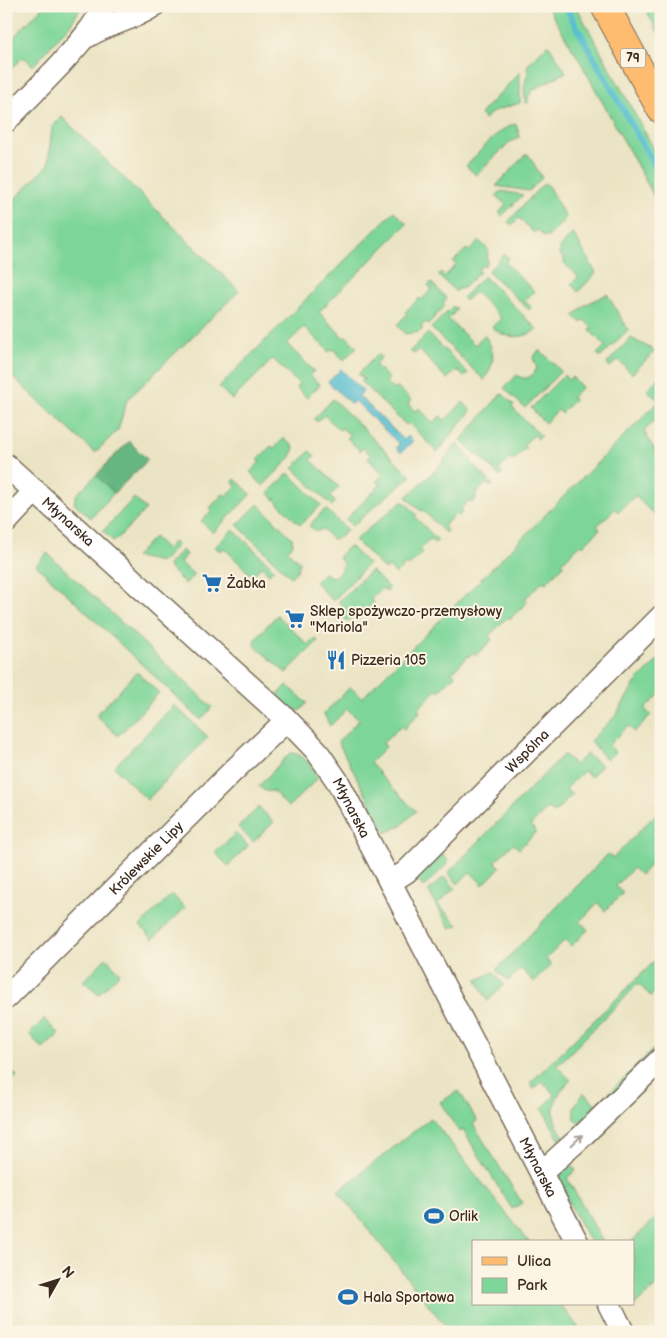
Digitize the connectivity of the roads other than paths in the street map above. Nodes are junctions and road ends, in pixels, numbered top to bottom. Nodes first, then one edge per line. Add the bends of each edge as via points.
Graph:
1 (104, 6) edge
2 (153, 6) edge
3 (605, 6) edge
4 (83, 40) junction
5 (661, 109) edge
6 (6, 121) edge
7 (6, 465) edge
8 (35, 491) junction
9 (6, 522) edge
10 (661, 617) edge
11 (287, 720) junction
12 (390, 882) junction
13 (6, 998) edge
14 (661, 1059) edge
15 (541, 1173) junction
16 (575, 1240) edge
17 (610, 1306) edge
18 (623, 1332) edge

1 - 4 street
2 - 4 street
3 - 5 main road, 79
4 - 6 street
7 - 8 street, Młynarska
8 - 9 street
8 - 11 street, Młynarska
10 - 12 street, Wspólna via 406,872
11 - 12 street, Młynarska via 316,750 338,782
11 - 13 street, Królewskie Lipy
12 - 15 street, Młynarska
15 -> 14 street
15 - 16 street, Młynarska
17 - 18 street

